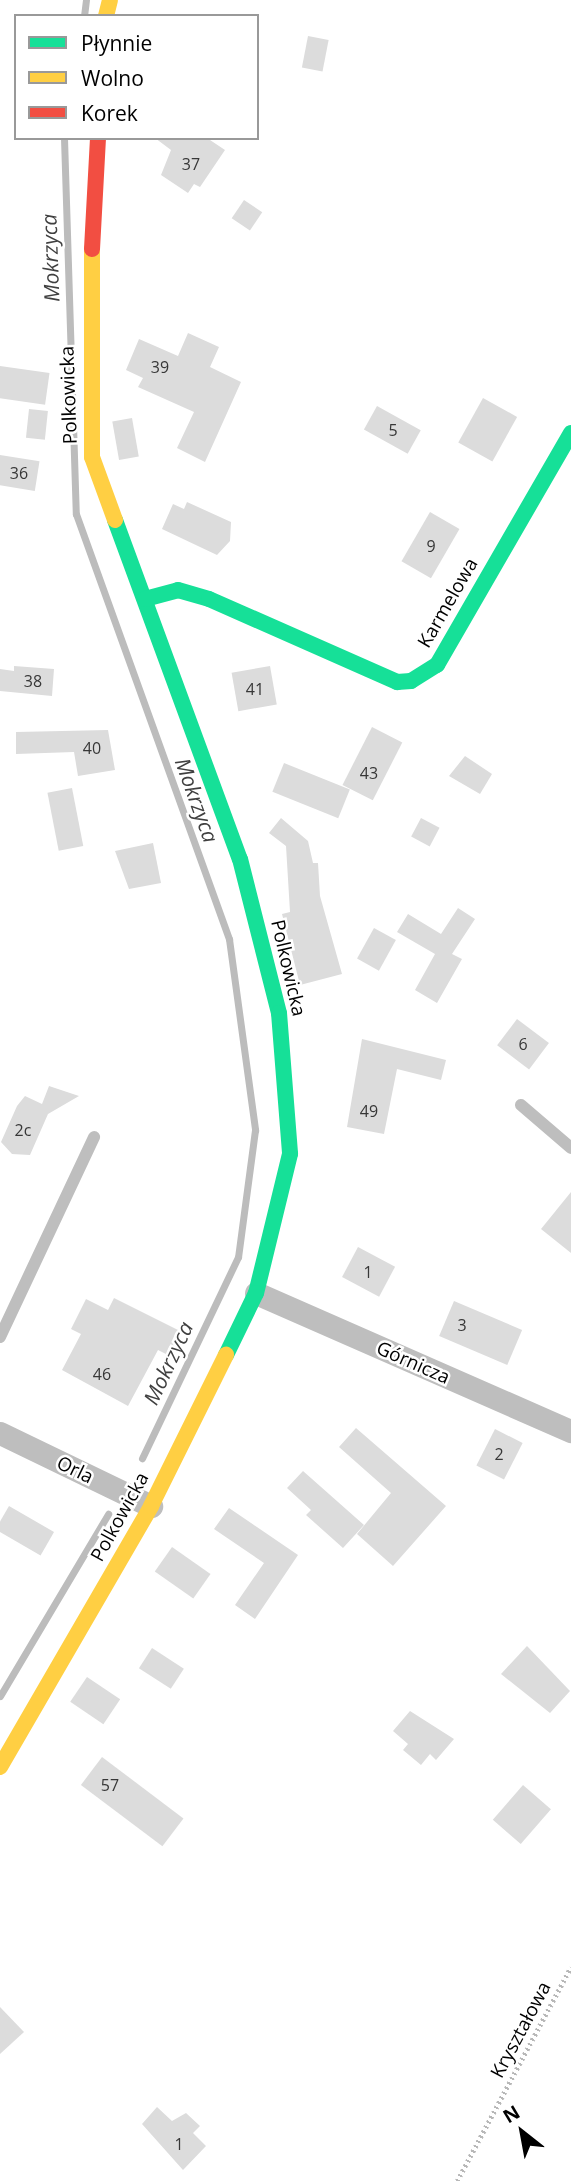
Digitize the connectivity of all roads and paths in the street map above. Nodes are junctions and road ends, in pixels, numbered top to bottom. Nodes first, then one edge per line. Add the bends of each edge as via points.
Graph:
1 (98, 140) edge
2 (571, 433) edge
3 (145, 599) junction
4 (521, 1105) dead end
5 (94, 1137) dead end
6 (571, 1148) edge
7 (256, 1293) junction
8 (0, 1337) edge
9 (571, 1431) edge
10 (0, 1433) edge
11 (151, 1506) junction
12 (0, 1767) edge
13 (571, 1967) edge
14 (457, 2181) edge

1 - 3 street, Polkowicka via 88,324 92,457
2 - 3 street, Karmelowa via 437,665 411,681 397,682 178,590
3 - 7 street, Polkowicka via 240,859 279,1013 290,1154
4 - 6 lane
5 - 8 lane
7 - 9 street, Górnicza
7 - 11 street, Polkowicka
10 - 11 street, Orla
11 - 12 street, Polkowicka
13 - 14 path, Kryształowa

